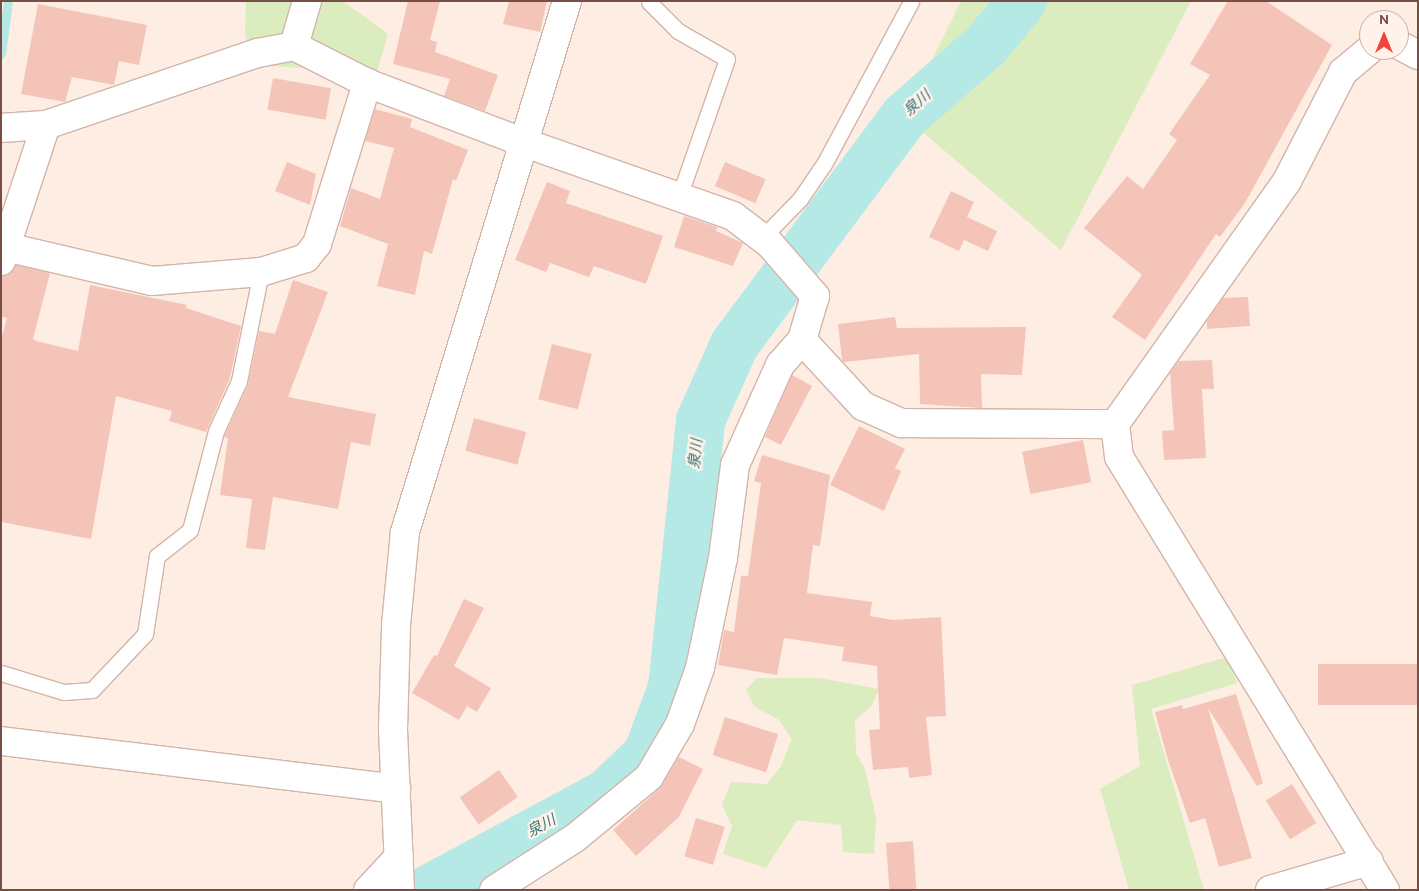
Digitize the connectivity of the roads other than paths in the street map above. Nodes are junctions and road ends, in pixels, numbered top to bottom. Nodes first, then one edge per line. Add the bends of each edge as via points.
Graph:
1 (307, 1) edge
2 (567, 1) edge
3 (649, 2) edge
4 (910, 2) edge
5 (294, 46) junction
6 (1359, 58) edge
7 (367, 83) junction
8 (46, 125) junction
9 (5, 128) edge
10 (525, 143) junction
11 (679, 197) junction
12 (766, 241) junction
13 (4, 254) edge
14 (262, 272) junction
15 (802, 340) junction
16 (1115, 424) junction
17 (1, 673) edge
18 (1, 741) edge
19 (396, 789) junction
20 (1369, 861) junction
21 (399, 873) edge
22 (368, 890) edge
23 (494, 890) edge
24 (1270, 890) edge
25 (1385, 890) edge

1 - 5 street
2 - 10 street
3 - 11 lane via 678,31 727,60
4 - 12 lane via 824,164
5 - 7 street
5 - 8 street via 258,53
6 - 16 street via 1343,72 1287,181
7 - 10 street
7 - 14 street via 317,244 306,258
8 - 9 street
8 - 13 street
10 - 11 street
10 - 19 street via 405,532 396,625 393,729
11 - 12 street via 733,216
12 - 15 street via 815,296
13 - 14 street via 152,281
14 - 17 lane via 240,381 216,431 190,530 157,556 145,634 92,690 64,692
15 - 16 street via 863,406 901,423
15 - 23 street via 780,364 735,465 722,558 700,668 680,724 649,777 575,838
16 - 20 street via 1119,457
18 - 19 street
19 - 21 street
20 - 24 street
20 - 25 street
21 - 22 street

